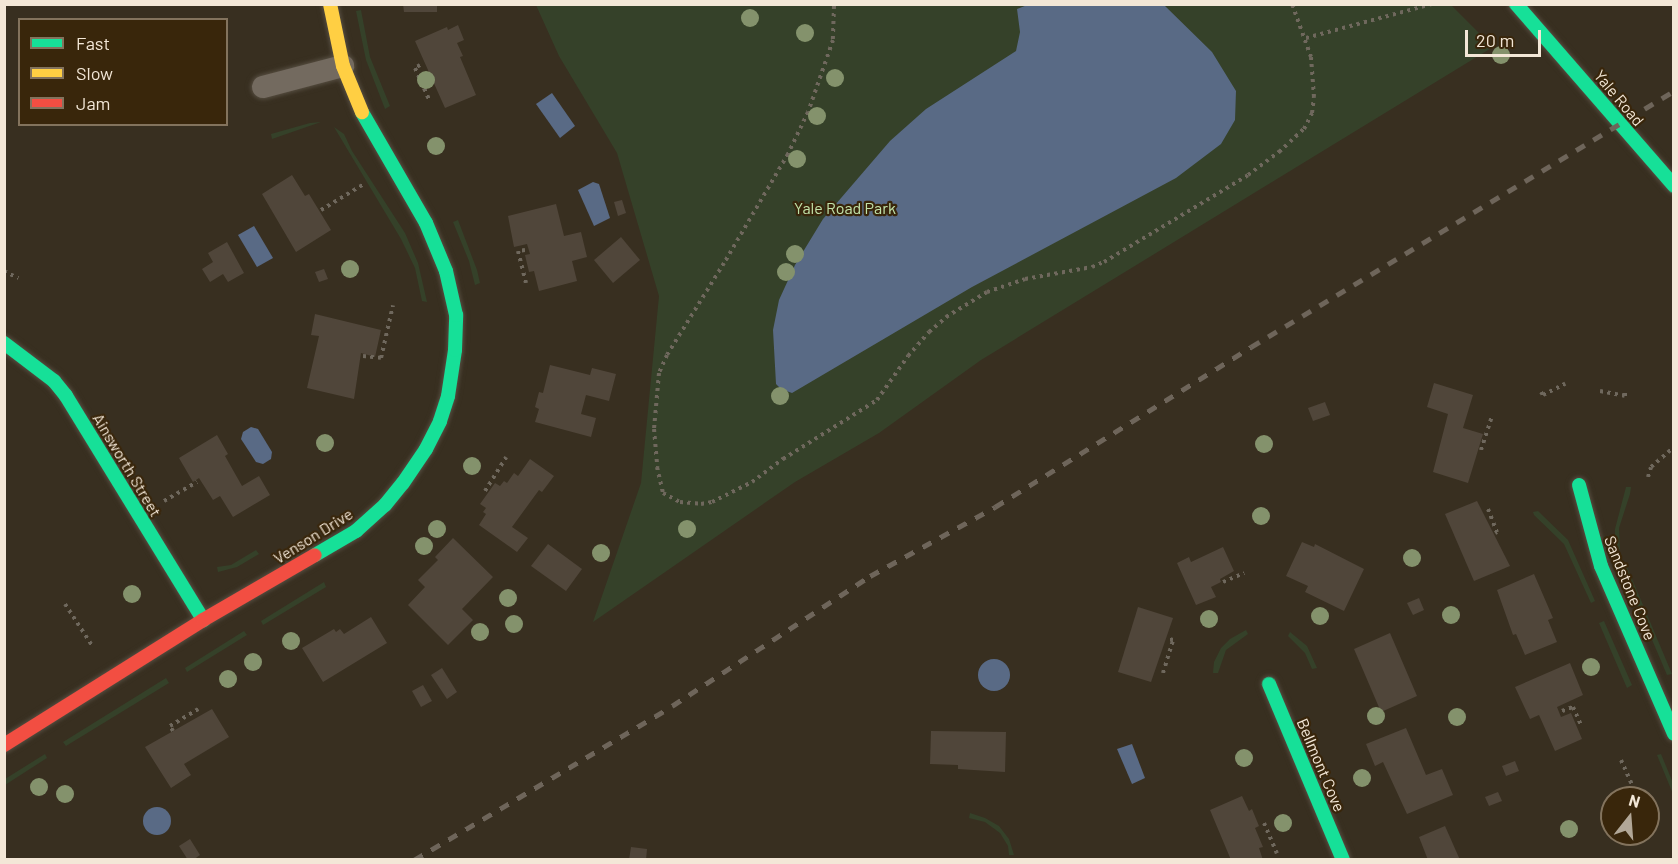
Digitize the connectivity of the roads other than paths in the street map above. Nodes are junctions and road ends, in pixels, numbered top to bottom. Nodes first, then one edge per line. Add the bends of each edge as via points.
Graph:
1 (330, 4) edge
2 (1516, 4) edge
3 (343, 66) junction
4 (263, 87) dead end
5 (1674, 186) edge
6 (4, 343) edge
7 (1579, 485) dead end
8 (203, 620) junction
9 (1269, 684) dead end
10 (1674, 734) edge
11 (4, 745) edge
12 (1343, 860) edge

1 - 3 street, Venson Drive
2 - 5 street, Yale Road
3 - 4 street
3 - 8 street, Venson Drive via 356,101 426,222 446,271 456,315 448,396 440,421 415,468 373,516 339,542
6 - 8 street, Ainsworth Street via 54,381 66,396
7 - 10 street, Sandstone Cove via 1601,566
8 - 11 street, Venson Drive
9 - 12 street, Bellmont Cove

